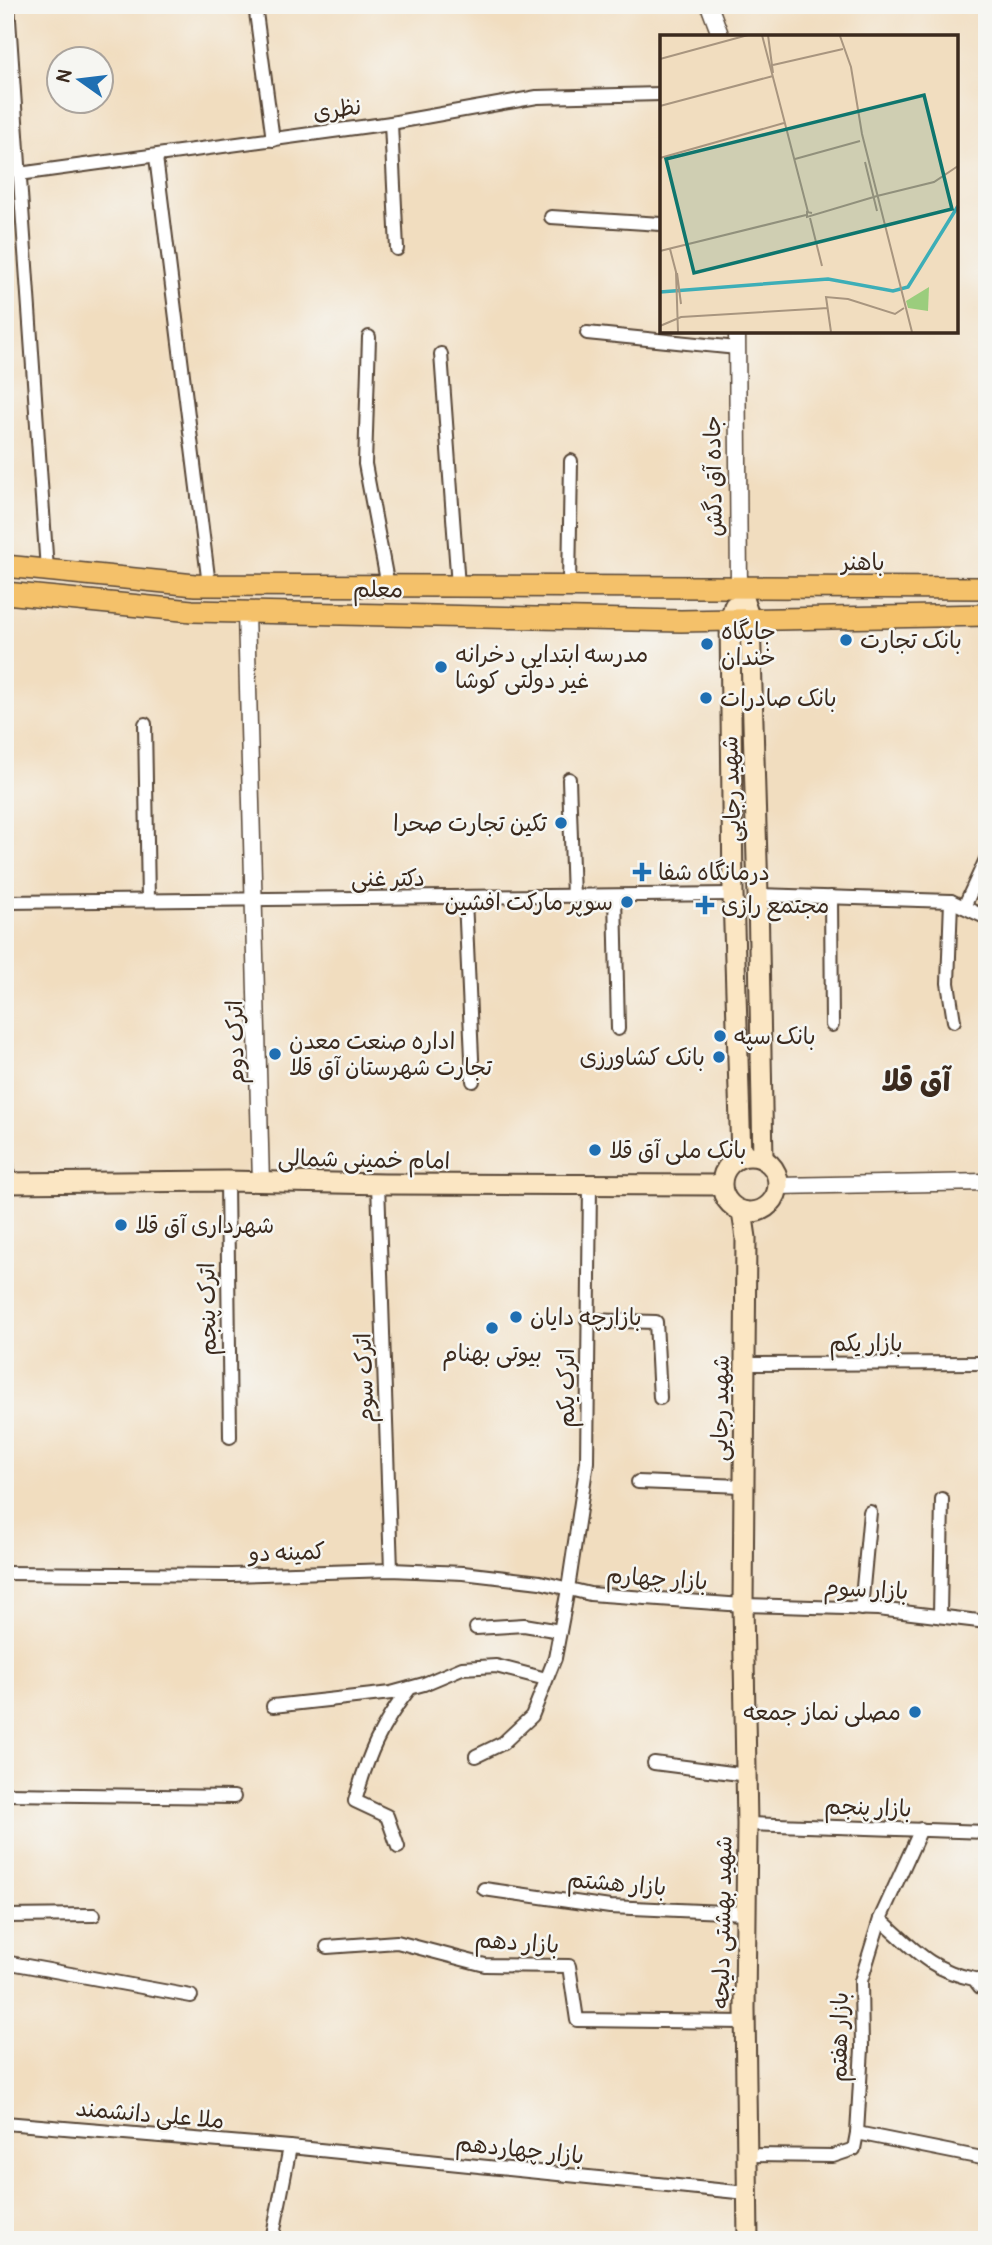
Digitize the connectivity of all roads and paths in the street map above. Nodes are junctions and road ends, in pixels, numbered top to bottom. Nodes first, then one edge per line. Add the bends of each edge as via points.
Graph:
1 (8, 5) edge
2 (255, 5) edge
3 (709, 5) edge
4 (720, 35) edge
5 (660, 94) edge
6 (391, 123) junction
7 (273, 140) junction
8 (156, 157) junction
9 (19, 174) junction
10 (551, 217) dead end
11 (660, 224) edge
12 (397, 249) dead end
13 (737, 332) edge
14 (586, 333) dead end
15 (369, 337) dead end
16 (737, 348) junction
17 (442, 354) dead end
18 (571, 461) dead end
19 (5, 566) edge
20 (47, 570) junction
21 (202, 585) junction
22 (388, 586) junction
23 (458, 586) junction
24 (569, 586) junction
25 (739, 587) junction
26 (987, 588) edge
27 (5, 593) edge
28 (192, 611) junction
29 (246, 612) junction
30 (987, 615) edge
31 (740, 620) junction
32 (145, 724) dead end
33 (569, 779) dead end
34 (987, 857) edge
35 (733, 894) junction
36 (758, 895) junction
37 (615, 896) junction
38 (573, 897) junction
39 (831, 897) junction
40 (465, 898) junction
41 (148, 900) junction
42 (254, 900) junction
43 (951, 901) junction
44 (5, 902) edge
45 (964, 907) junction
46 (987, 918) edge
47 (954, 1021) dead end
48 (832, 1025) dead end
49 (618, 1029) dead end
50 (473, 1082) dead end
51 (5, 1119) edge
52 (741, 1157) junction
53 (763, 1159) junction
54 (227, 1181) junction
55 (987, 1182) edge
56 (7, 1183) edge
57 (261, 1183) junction
58 (378, 1184) junction
59 (590, 1185) junction
60 (721, 1185) junction
61 (778, 1186) junction
62 (742, 1212) junction
63 (587, 1320) junction
64 (987, 1363) edge
65 (746, 1364) junction
66 (660, 1398) dead end
67 (230, 1437) dead end
68 (638, 1482) dead end
69 (743, 1486) junction
70 (942, 1499) dead end
71 (870, 1511) dead end
72 (391, 1570) junction
73 (5, 1573) edge
74 (568, 1589) junction
75 (743, 1605) junction
76 (860, 1609) junction
77 (940, 1615) junction
78 (987, 1622) edge
79 (476, 1628) dead end
80 (559, 1631) junction
81 (547, 1679) junction
82 (410, 1688) junction
83 (273, 1706) dead end
84 (475, 1756) dead end
85 (654, 1763) dead end
86 (747, 1775) junction
87 (5, 1794) edge
88 (234, 1797) dead end
89 (747, 1824) junction
90 (921, 1829) junction
91 (987, 1832) edge
92 (398, 1847) dead end
93 (484, 1889) dead end
94 (746, 1913) junction
95 (94, 1914) dead end
96 (5, 1916) edge
97 (880, 1919) junction
98 (327, 1947) dead end
99 (5, 1962) edge
100 (987, 1988) edge
101 (191, 1996) dead end
102 (745, 2022) junction
103 (5, 2123) edge
104 (857, 2133) junction
105 (290, 2147) junction
106 (746, 2155) junction
107 (982, 2158) dead end
108 (747, 2193) junction
109 (272, 2240) edge
110 (748, 2240) edge

1 - 9 street
2 - 7 street
3 - 4 street
5 - 6 street, نظری via 537,97
6 - 7 street, نظری
6 - 12 street
7 - 8 street, نظری
8 - 9 street, نظری
8 - 21 street
9 - 20 street
10 - 11 street
13 - 16 street, جاده آق دگش
14 - 16 street
15 - 22 street via 365,464
16 - 25 street, جاده آق دگش
17 - 23 street
18 - 24 street
19 - 20 main road, معلم
20 - 21 main road, معلم
21 - 22 main road, معلم
21 - 28 main road via 182,596
22 - 23 main road, معلم
23 - 24 main road, معلم
24 - 25 main road, معلم
25 - 26 main road, باهنر
25 - 31 main road, شهید رجایی
27 - 28 main road, معلم
28 - 29 main road, معلم
29 - 31 main road, معلم
29 - 42 street, اترک دوم
30 - 31 main road
31 - 35 main road, شهید رجایی
31 - 36 main road, شهید رجایی
32 - 41 street
33 - 38 street
34 - 45 street
35 - 37 street, دکتر غنی
35 - 52 main road, شهید رجایی
36 - 39 street
36 - 53 main road, شهید رجایی
37 - 38 street, دکتر غنی
37 - 49 street
38 - 40 street, دکتر غنی
39 - 43 street
39 - 48 street
40 - 42 street, دکتر غنی
40 - 50 street
41 - 42 street, دکتر غنی
41 - 44 street, دکتر غنی
42 - 57 street, اترک دوم
43 - 45 street
43 - 47 street via 948,983
45 - 46 street
51 - 56 street
52 - 53 main road
52 - 60 main road via 731,1163
53 - 61 main road via 776,1175
54 - 56 main road, امام خمینی شمالی
54 - 57 main road, امام خمینی شمالی
54 - 67 street, اترک پنجم
55 - 61 street
57 - 58 main road, امام خمینی شمالی
58 - 59 main road, امام خمینی شمالی
58 - 72 street, اترک سوم
59 - 60 main road, امام خمینی شمالی
59 - 63 street, اترک یکم
60 - 62 main road via 727,1202
61 - 62 main road via 762,1210
62 - 65 main road, شهید رجایی
63 - 66 street via 656,1322
63 - 74 street, اترک یکم via 587,1462
64 - 65 street, بازار یکم
65 - 69 main road, شهید رجایی
68 - 69 street
69 - 75 main road, شهید رجایی
70 - 77 street
71 - 76 street
72 - 73 street, کمینه دو via 231,1575
72 - 74 street, کمینه دو via 463,1573
74 - 75 street, بازار چهارم
74 - 80 street, اترک یکم
75 - 76 street, بازار سوم
75 - 86 main road, شهید بهشتی دلیجه
76 - 77 street, بازار سوم
77 - 78 street, بازار سوم
79 - 80 street via 524,1625
80 - 81 street, اترک یکم
81 - 82 street via 496,1666 462,1668
81 - 84 street, اترک یکم via 531,1716 503,1743
82 - 83 street
82 - 92 street via 367,1757 355,1801 387,1816
85 - 86 street
86 - 89 main road, شهید بهشتی دلیجه
87 - 88 street
89 - 90 street, بازار پنجم
89 - 94 main road, شهید بهشتی دلیجه
90 - 91 street, بازار پنجم
90 - 97 street, بازار هفتم
93 - 94 street, بازار هشتم via 610,1907
94 - 102 main road, شهید بهشتی دلیجه
95 - 96 street
97 - 100 street via 934,1966
97 - 104 street, بازار هفتم via 861,1981
98 - 102 street, بازار دهم via 397,1942 485,1965 569,1966 578,2020
99 - 101 street
102 - 106 main road, شهید بهشتی دلیجه
103 - 105 street, ملا علی دانشمند
104 - 106 street via 853,2149 833,2156
104 - 107 street
105 - 108 street, بازار چهاردهم
105 - 109 street
106 - 108 main road, شهید بهشتی دلیجه
108 - 110 main road, شهید بهشتی دلیجه

